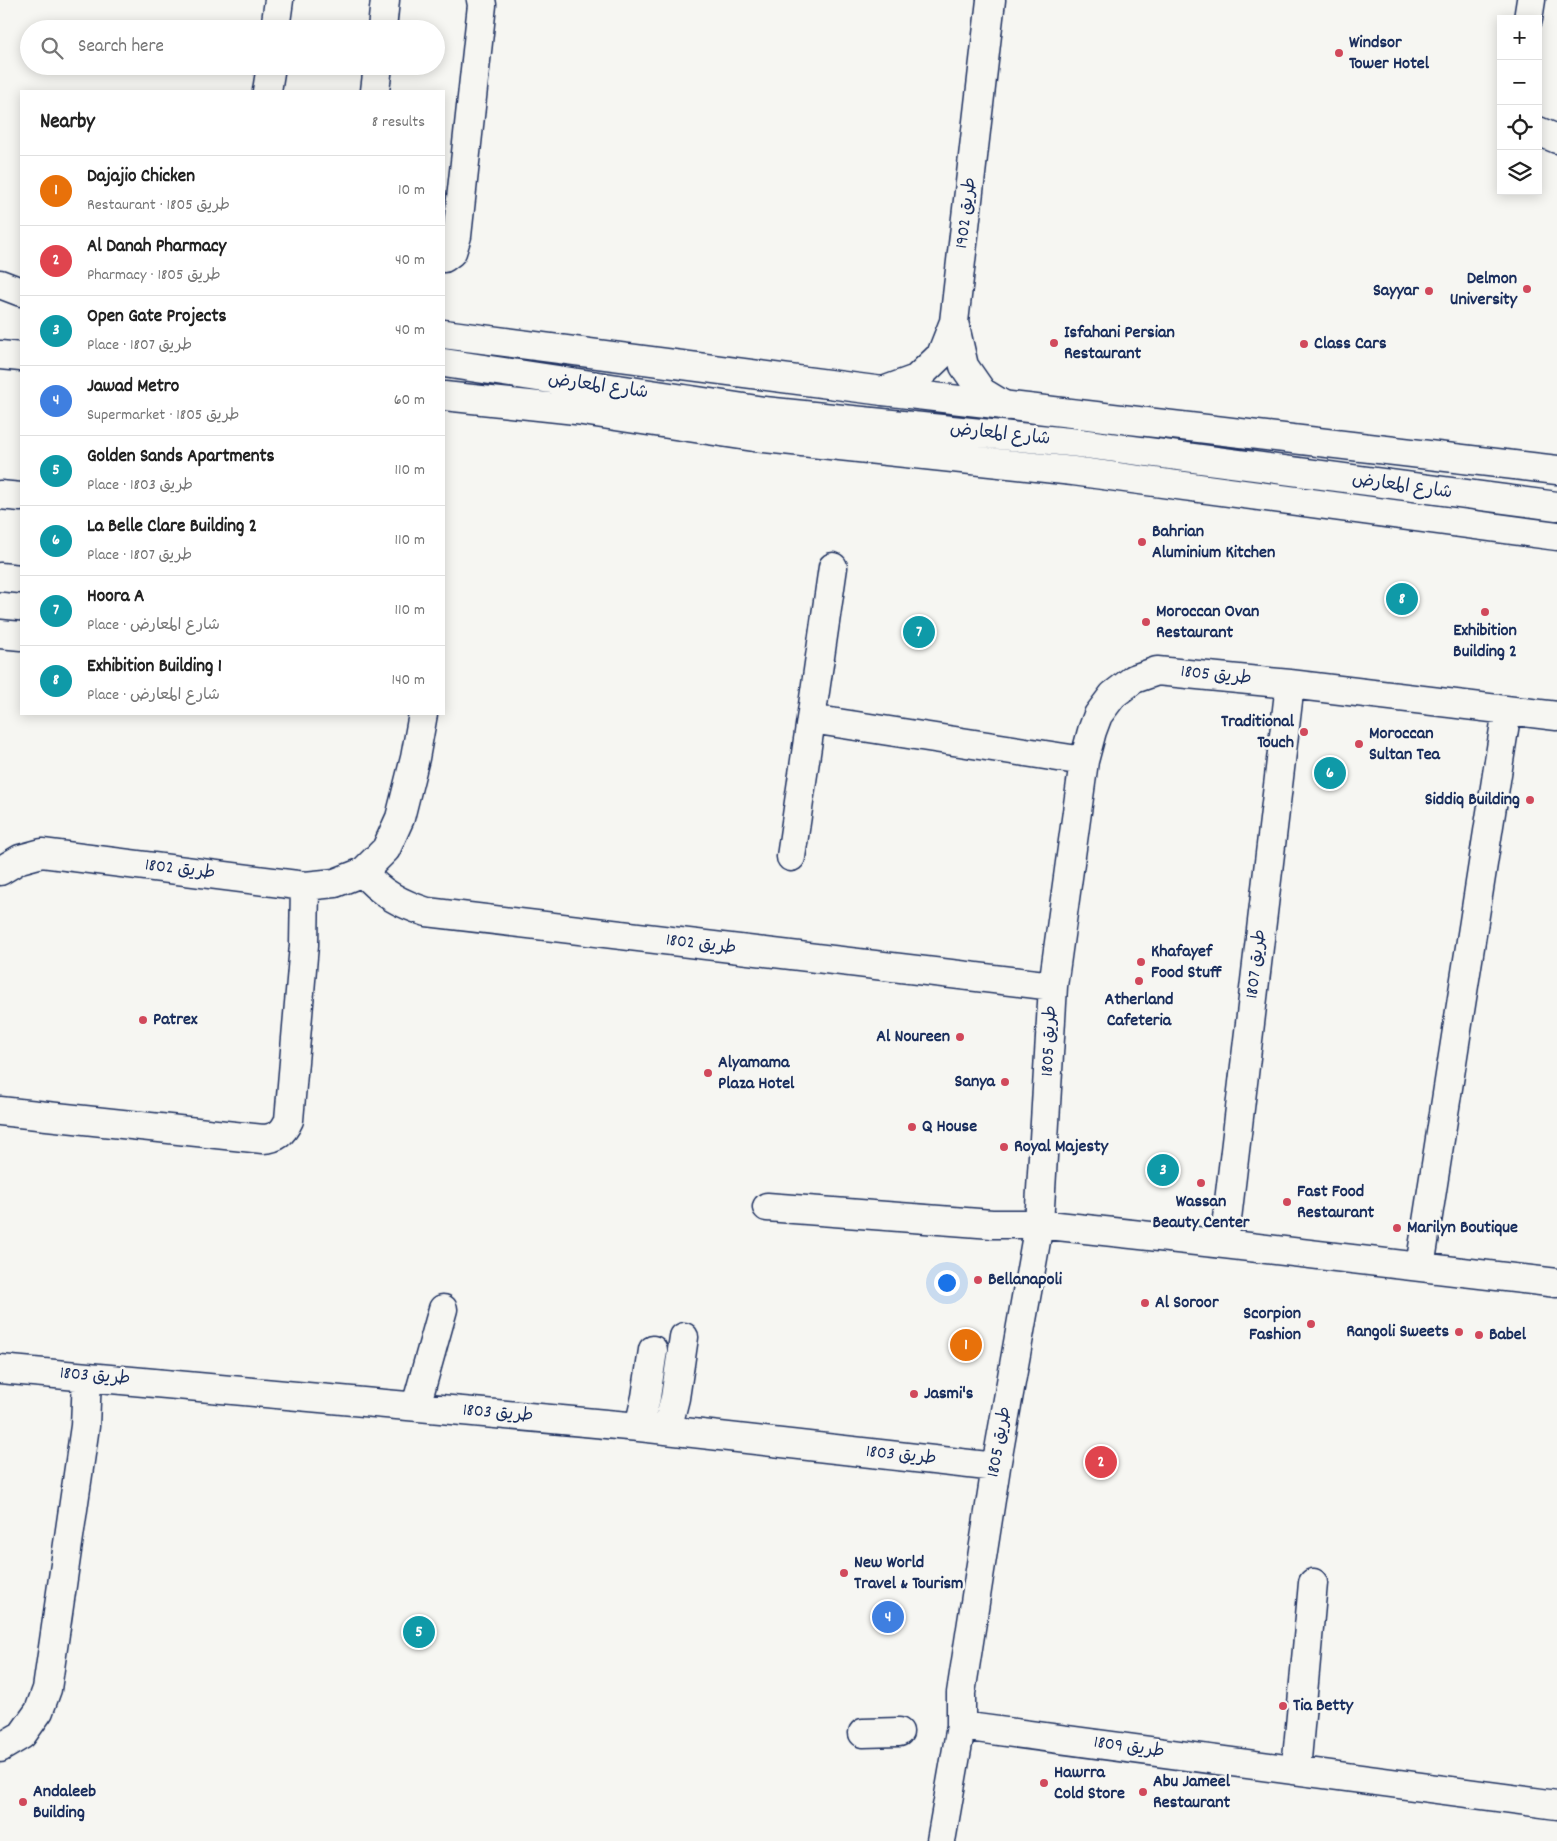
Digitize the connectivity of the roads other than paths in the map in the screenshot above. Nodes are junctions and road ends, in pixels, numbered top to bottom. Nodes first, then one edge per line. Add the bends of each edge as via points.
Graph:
1 (279, 0) edge
2 (385, 0) edge
3 (481, 0) edge
4 (991, 0) edge
5 (1531, 0) edge
6 (1529, 15) edge
7 (277, 20) edge
8 (383, 20) edge
9 (270, 75) edge
10 (377, 75) edge
11 (268, 90) edge
12 (376, 90) edge
13 (1542, 133) edge
14 (1557, 139) edge
15 (445, 257) edge
16 (0, 284) edge
17 (20, 292) edge
18 (0, 295) edge
19 (20, 298) edge
20 (954, 322) junction
21 (445, 334) edge
22 (0, 355) edge
23 (20, 357) edge
24 (445, 364) edge
25 (883, 391) junction
26 (445, 396) edge
27 (1004, 406) junction
28 (1557, 470) edge
29 (0, 495) edge
30 (20, 497) edge
31 (1557, 506) edge
32 (1557, 536) edge
33 (833, 567) dead end
34 (0, 577) edge
35 (20, 579) edge
36 (0, 634) edge
37 (20, 636) edge
38 (1290, 684) junction
39 (1507, 710) junction
40 (423, 715) edge
41 (1557, 716) edge
42 (811, 719) junction
43 (1084, 761) junction
44 (792, 858) dead end
45 (0, 871) edge
46 (362, 872) junction
47 (305, 886) junction
48 (1053, 986) junction
49 (0, 1111) edge
50 (767, 1207) dead end
51 (1039, 1224) junction
52 (1224, 1244) junction
53 (1420, 1267) junction
54 (1557, 1283) edge
55 (443, 1309) dead end
56 (684, 1337) dead end
57 (653, 1350) dead end
58 (0, 1369) edge
59 (87, 1377) junction
60 (416, 1406) junction
61 (639, 1427) junction
62 (667, 1430) junction
63 (996, 1467) junction
64 (1313, 1583) dead end
65 (961, 1726) junction
66 (899, 1732) dead end
67 (863, 1733) dead end
68 (0, 1748) edge
69 (1296, 1770) junction
70 (1557, 1805) edge
71 (941, 1841) edge

1 - 7 street
2 - 8 street
3 - 15 street via 457,236 452,252
4 - 20 street, طريق 1902
5 - 6 street
9 - 11 street
10 - 12 street
13 - 14 street
16 - 17 street
18 - 19 street
20 - 25 street, طريق 1902 via 940,355 916,379
20 - 27 street via 964,366 982,392
21 - 25 street
22 - 23 street
24 - 31 street, شارع المعارض via 764,411 1079,443
25 - 27 street
26 - 32 street, شارع المعارض via 576,410 754,437 1073,471
27 - 28 street
29 - 30 street
33 - 42 street
34 - 35 street
36 - 37 street
38 - 39 street, طريق 1805
38 - 43 street, طريق 1805 via 1157,671 1134,679 1114,694 1098,715
38 - 52 street, طريق 1807
39 - 41 street, طريق 1805
39 - 53 street
40 - 46 street, طريق 1802 via 400,818 386,849
42 - 43 street
42 - 44 street
43 - 48 street, طريق 1805
45 - 47 street, طريق 1802 via 20,859 42,853
46 - 47 street, طريق 1802 via 335,883
46 - 48 street, طريق 1802 via 389,896 426,912
47 - 49 street via 304,945 289,1120 280,1135 263,1139
48 - 51 street, طريق 1805
50 - 51 street via 992,1224
51 - 52 street
51 - 63 street, طريق 1805
52 - 53 street
53 - 54 street
55 - 60 street
56 - 62 street
57 - 61 street
58 - 59 street, طريق 1803
59 - 60 street, طريق 1803
59 - 68 street via 85,1426 47,1689 39,1711 22,1735
60 - 61 street, طريق 1803
61 - 62 street, طريق 1803
62 - 63 street, طريق 1803
63 - 65 street, طريق 1805 via 961,1693
64 - 69 street
65 - 69 street, طريق 1809
65 - 71 street, طريق 1805
66 - 67 street
69 - 70 street, طريق 1809

